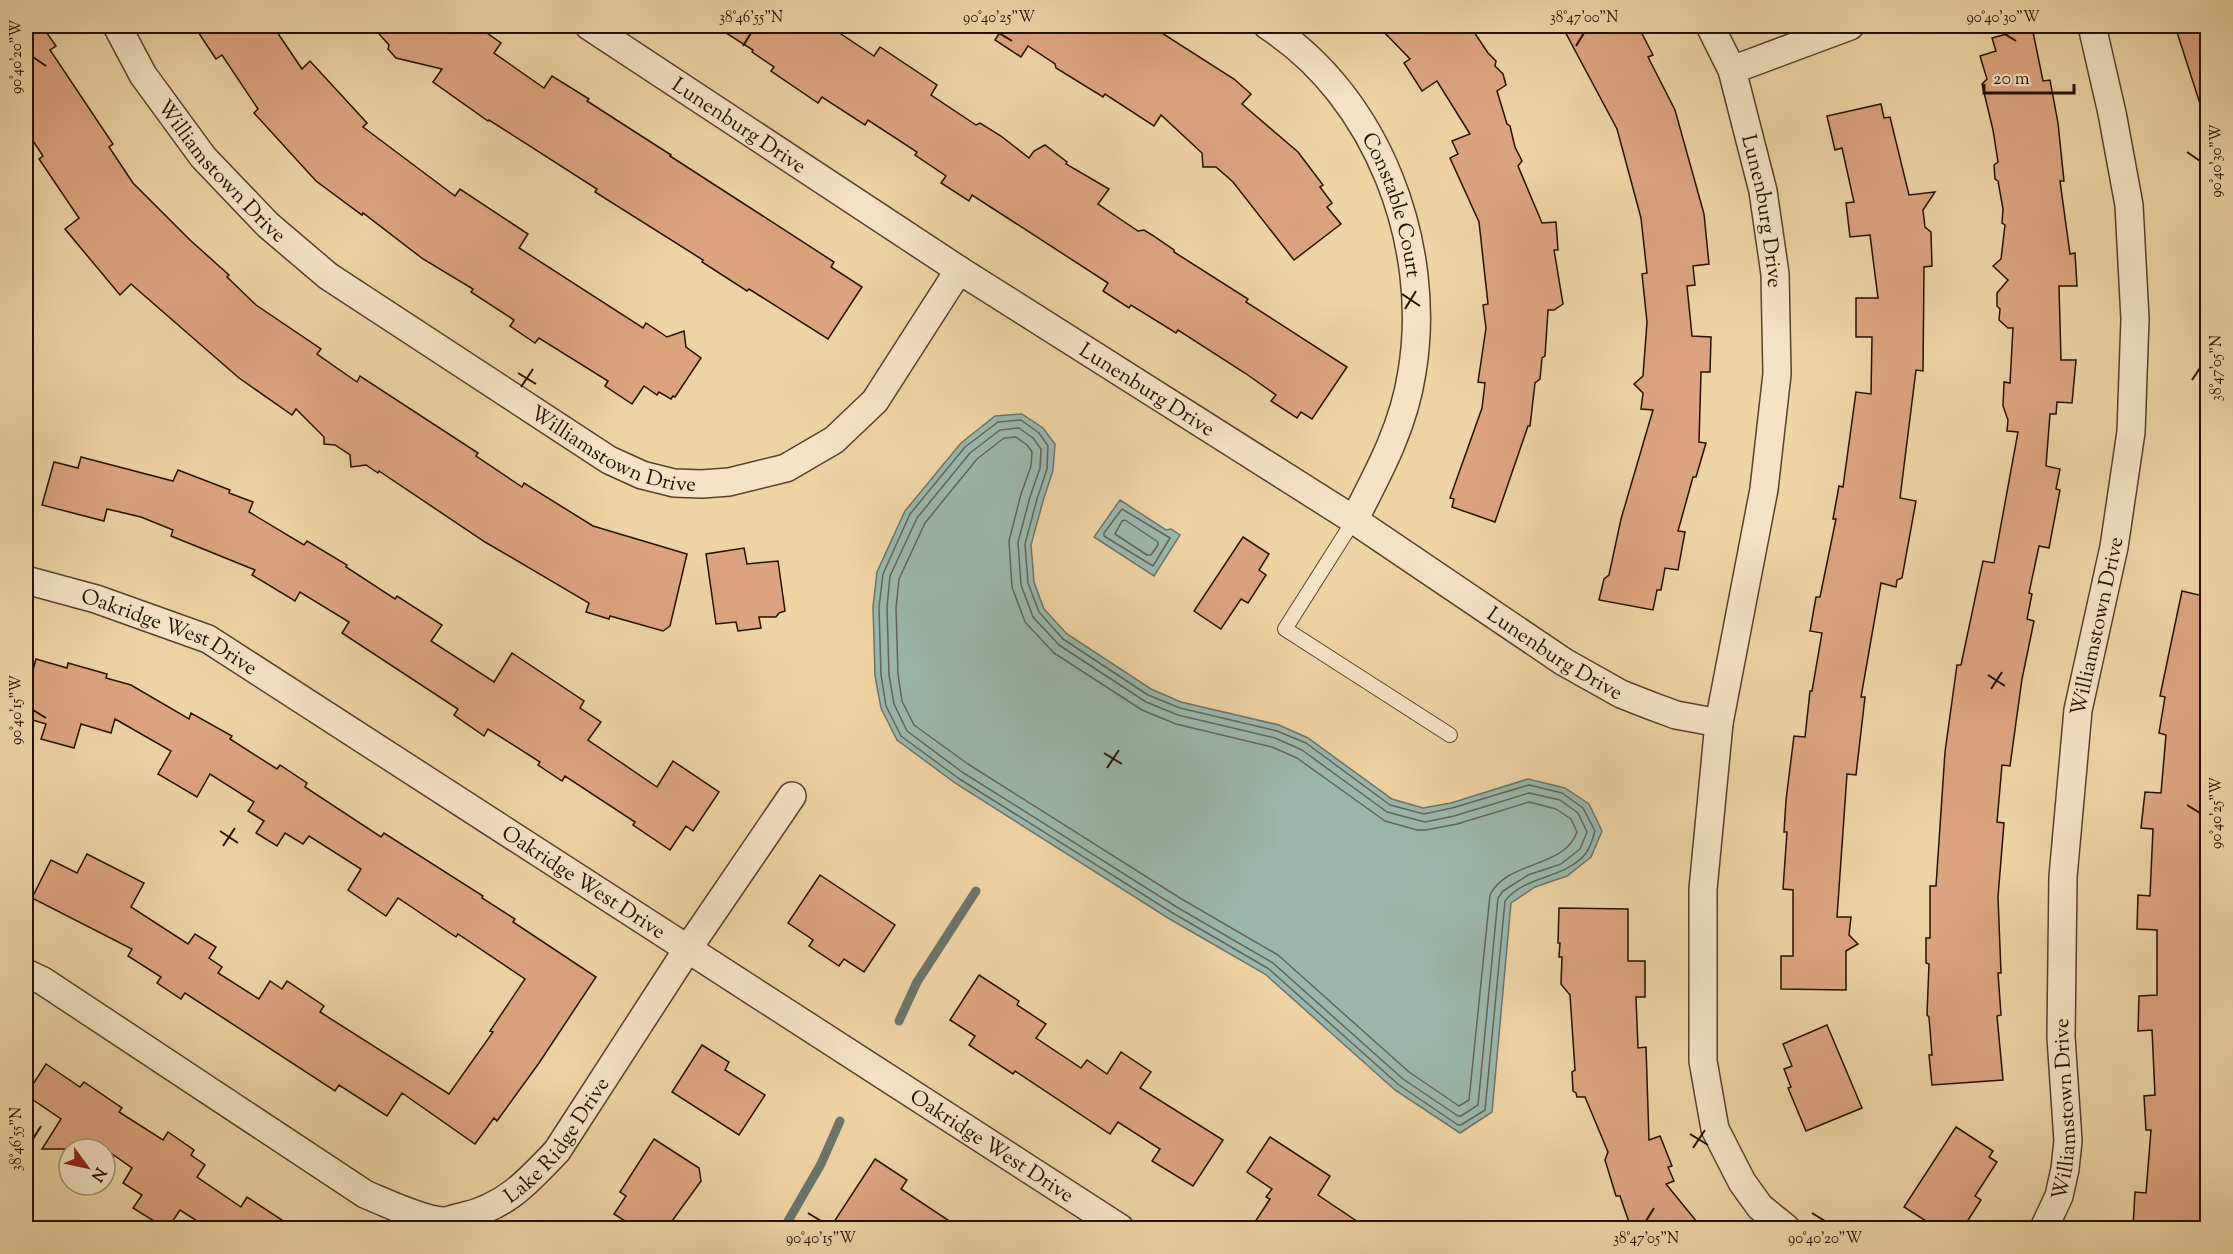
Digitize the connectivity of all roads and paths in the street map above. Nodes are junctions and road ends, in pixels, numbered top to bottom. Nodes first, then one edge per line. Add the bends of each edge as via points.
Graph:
1 (117, 26) edge
2 (589, 26) edge
3 (1268, 26) edge
4 (1710, 26) edge
5 (1850, 26) edge
6 (2092, 26) edge
7 (1732, 70) junction
8 (960, 270) junction
9 (1354, 520) junction
10 (26, 580) edge
11 (1719, 723) junction
12 (1450, 735) dead end
13 (792, 795) dead end
14 (687, 950) junction
15 (26, 973) edge
16 (1120, 1228) edge
17 (1786, 1228) edge
18 (2044, 1228) edge

1 - 8 street, Williamstown Drive via 143,75 202,157 268,225 328,276 609,460 642,475 674,483 729,482 786,468 834,440 874,401
2 - 8 street, Lunenburg Drive
3 - 9 street, Constable Court via 1329,78 1368,135 1401,212 1412,251 1417,328 1412,373 1388,453
4 - 7 street, Lunenburg Drive
5 - 7 street
6 - 18 street, Williamstown Drive via 2129,205 2135,318 2132,410 2114,547 2078,711 2063,877 2061,1037 2068,1141 2059,1196
7 - 11 street, Lunenburg Drive via 1763,191 1775,274 1777,374 1764,489
8 - 9 street, Lunenburg Drive
9 - 11 street, Lunenburg Drive via 1564,662 1611,689 1676,715
9 - 12 lane via 1285,629
10 - 14 street, Oakridge West Drive via 96,599 208,639
11 - 17 street, Lunenburg Drive via 1703,889 1703,1061 1715,1130 1742,1182 1761,1207
13 - 14 street, Lake Ridge Drive
14 - 15 street, Lake Ridge Drive via 557,1150 533,1177 507,1199 478,1213 443,1221 365,1194
14 - 16 street, Oakridge West Drive

